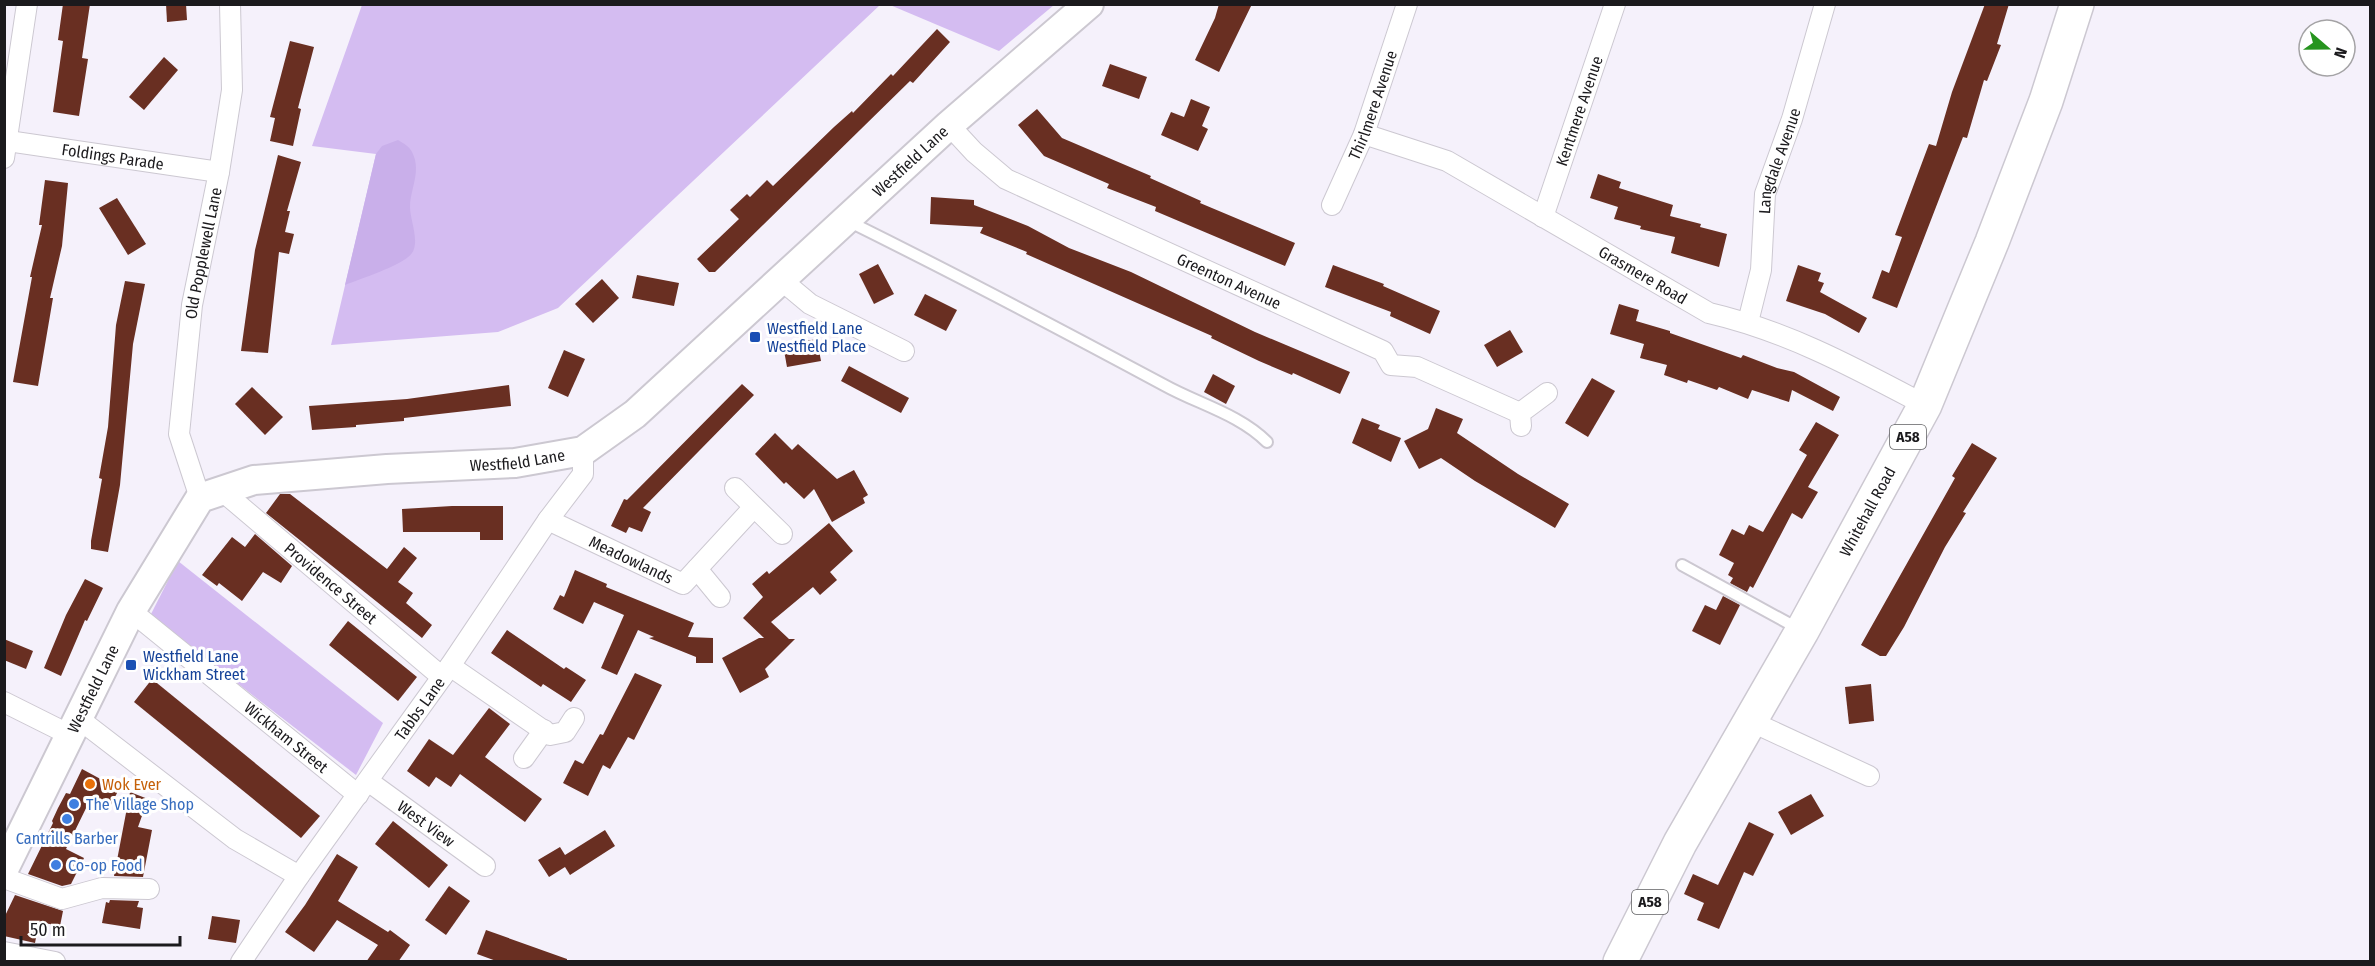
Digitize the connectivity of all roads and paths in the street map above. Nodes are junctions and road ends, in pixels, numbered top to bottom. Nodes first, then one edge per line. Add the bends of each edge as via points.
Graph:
1 (27, 4) edge
2 (230, 4) edge
3 (1089, 4) edge
4 (1407, 4) edge
5 (1615, 4) edge
6 (1825, 4) edge
7 (2077, 4) edge
8 (11, 74) edge
9 (949, 125) junction
10 (1364, 134) junction
11 (6, 149) edge
12 (219, 172) junction
13 (1332, 204) dead end
14 (1543, 217) junction
15 (846, 220) junction
16 (780, 279) junction
17 (1748, 322) junction
18 (904, 351) dead end
19 (1547, 393) dead end
20 (1925, 405) junction
21 (1267, 442) dead end
22 (583, 451) junction
23 (735, 488) dead end
24 (210, 494) junction
25 (754, 507) junction
26 (548, 520) junction
27 (782, 534) dead end
28 (1682, 565) dead end
29 (697, 569) junction
30 (720, 597) dead end
31 (131, 611) junction
32 (1802, 631) junction
33 (446, 672) junction
34 (4, 702) edge
35 (573, 718) dead end
36 (1749, 721) junction
37 (75, 727) junction
38 (547, 732) junction
39 (525, 758) dead end
40 (1869, 776) dead end
41 (363, 788) junction
42 (485, 866) dead end
43 (4, 869) edge
44 (299, 876) junction
45 (4, 878) edge
46 (149, 889) dead end
47 (4, 952) edge
48 (55, 962) edge
49 (242, 962) edge
50 (1620, 962) edge

1 - 8 street, Foldings Parade
2 - 12 street, Old Popplewell Lane via 232,90
3 - 9 main road, Westfield Lane
4 - 10 street, Thirlmere Avenue
5 - 14 street, Kentmere Avenue
6 - 17 street, Langdale Avenue via 1792,119 1765,194 1761,270
7 - 20 highway, Whitehall Road / A58 via 2046,101
8 - 11 street, Foldings Parade
9 - 15 main road, Westfield Lane
9 - 19 street, Greenton Avenue via 1006,179 1383,351 1391,365 1418,368 1521,419
10 - 13 street, Thirlmere Avenue
10 - 14 street, Grasmere Road via 1447,161
11 - 12 street, Foldings Parade
12 - 24 street, Old Popplewell Lane via 192,305 179,434
14 - 17 street, Grasmere Road via 1709,313
15 - 16 main road, Westfield Lane
15 - 21 lane via 1253,428
16 - 18 street via 810,304
16 - 22 main road, Westfield Lane via 635,414
17 - 20 street, Grasmere Road via 1833,357
20 - 32 highway, Whitehall Road / A58
22 - 24 main road, Westfield Lane via 515,463 254,480
22 - 26 street, Tabbs Lane via 583,474
23 - 25 street
24 - 31 main road, Westfield Lane
24 - 33 street, Providence Street
25 - 27 street
25 - 29 street, Meadowlands
26 - 29 street, Meadowlands via 683,584
26 - 33 street, Tabbs Lane
28 - 32 lane
29 - 30 street
31 - 37 main road, Westfield Lane
31 - 41 street, Wickham Street
32 - 36 highway, Whitehall Road / A58
33 - 38 street, Providence Street
33 - 41 street, Tabbs Lane
34 - 37 street
35 - 38 street via 565,732
36 - 40 street
36 - 50 highway, Whitehall Road / A58 via 1680,843
37 - 43 main road, Westfield Lane
37 - 44 street via 235,839
38 - 39 street
41 - 42 street, West View
41 - 44 street, Tabbs Lane
44 - 49 street, Tabbs Lane
45 - 46 street via 62,898 102,888
47 - 48 street

